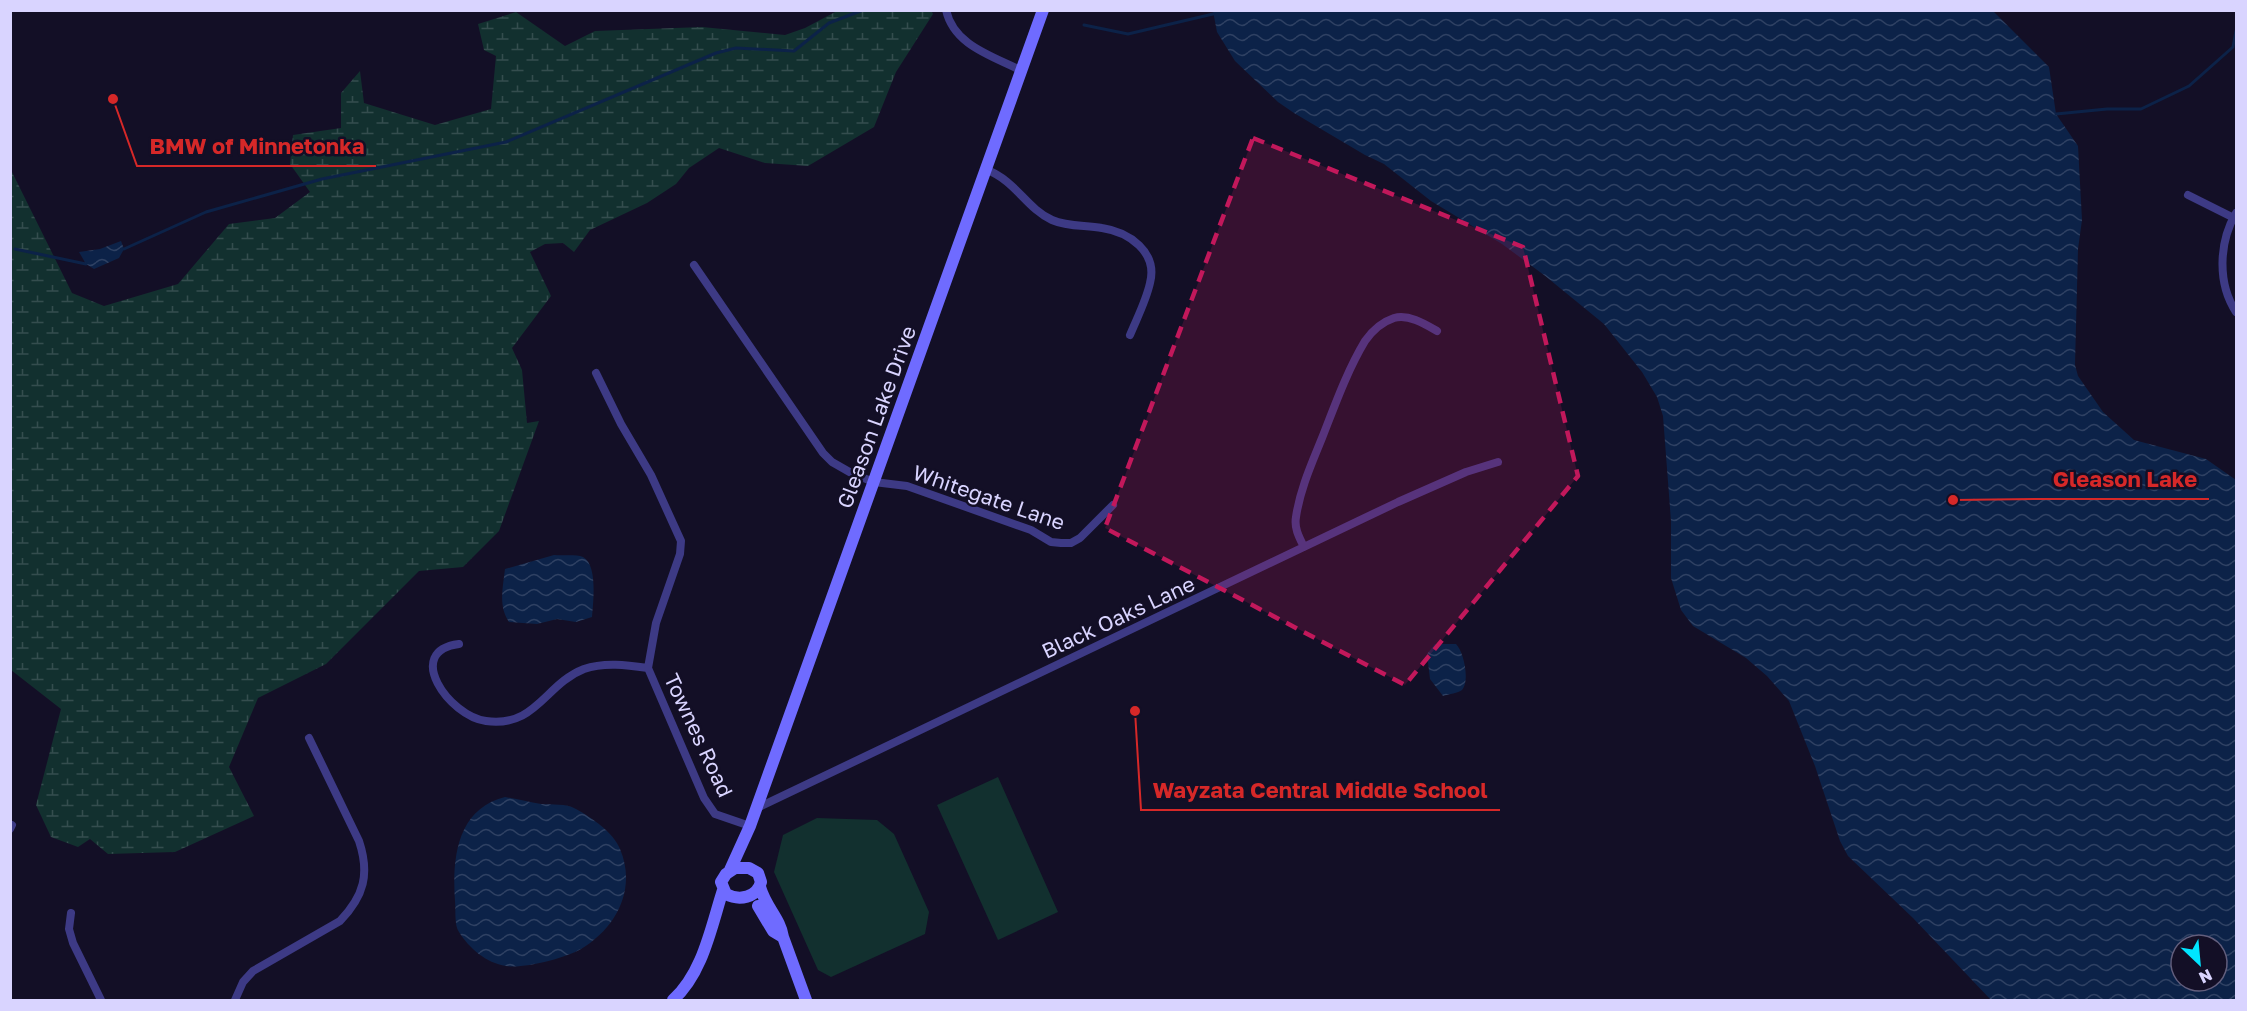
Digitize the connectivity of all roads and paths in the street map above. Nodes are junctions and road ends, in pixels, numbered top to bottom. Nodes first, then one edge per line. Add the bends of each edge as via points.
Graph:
1 (946, 10) edge
2 (1043, 10) edge
3 (1022, 71) junction
4 (987, 170) junction
5 (2188, 195) dead end
6 (2235, 215) edge
7 (694, 265) dead end
8 (2236, 312) edge
9 (1437, 331) dead end
10 (1130, 335) dead end
11 (596, 373) dead end
12 (1498, 462) dead end
13 (874, 482) junction
14 (1113, 505) dead end
15 (1304, 547) junction
16 (459, 644) dead end
17 (648, 668) junction
18 (309, 738) dead end
19 (754, 809) junction
20 (747, 832) junction
21 (749, 867) junction
22 (730, 870) junction
23 (760, 887) junction
24 (727, 893) junction
25 (749, 896) junction
26 (71, 913) dead end
27 (783, 937) junction
28 (101, 1000) edge
29 (235, 1000) edge
30 (673, 1000) edge
31 (806, 1000) edge

1 - 3 street via 950,25 966,43
2 - 3 main road, Gleason Lake Drive
3 - 4 main road, Gleason Lake Drive
4 - 10 street via 1005,178 1052,220 1123,233 1143,249 1152,273
4 - 13 main road, Gleason Lake Drive
5 - 6 street
6 - 8 street via 2224,246 2222,271
7 - 13 street, Whitegate Lane via 823,453 841,469
9 - 15 street via 1421,322 1394,318 1377,327 1366,340 1341,388 1306,479 1296,518
11 - 17 street, Townes Road via 651,475 681,541 651,638
12 - 15 street, Black Oaks Lane via 1466,472
13 - 14 street, Whitegate Lane via 912,488 1061,543 1080,538
13 - 19 main road, Gleason Lake Drive
15 - 19 street, Black Oaks Lane
16 - 17 street via 444,648 432,670 451,703 470,717 484,721 508,720 529,713 560,684 585,669 614,665
17 - 20 street, Townes Road via 704,798 715,814
18 - 29 street via 359,841 364,862 363,885 340,921 253,971
19 - 20 main road, Gleason Lake Drive
20 - 21 main road, Gleason Lake Drive
20 - 22 main road, Gleason Lake Drive
21 - 22 main road
21 - 23 main road via 760,877
22 - 24 main road via 721,882
23 - 25 main road
23 - 27 main road
24 - 25 main road
24 - 30 main road via 707,947
25 - 27 main road via 773,931
26 - 28 street via 69,929 73,943
27 - 31 main road

